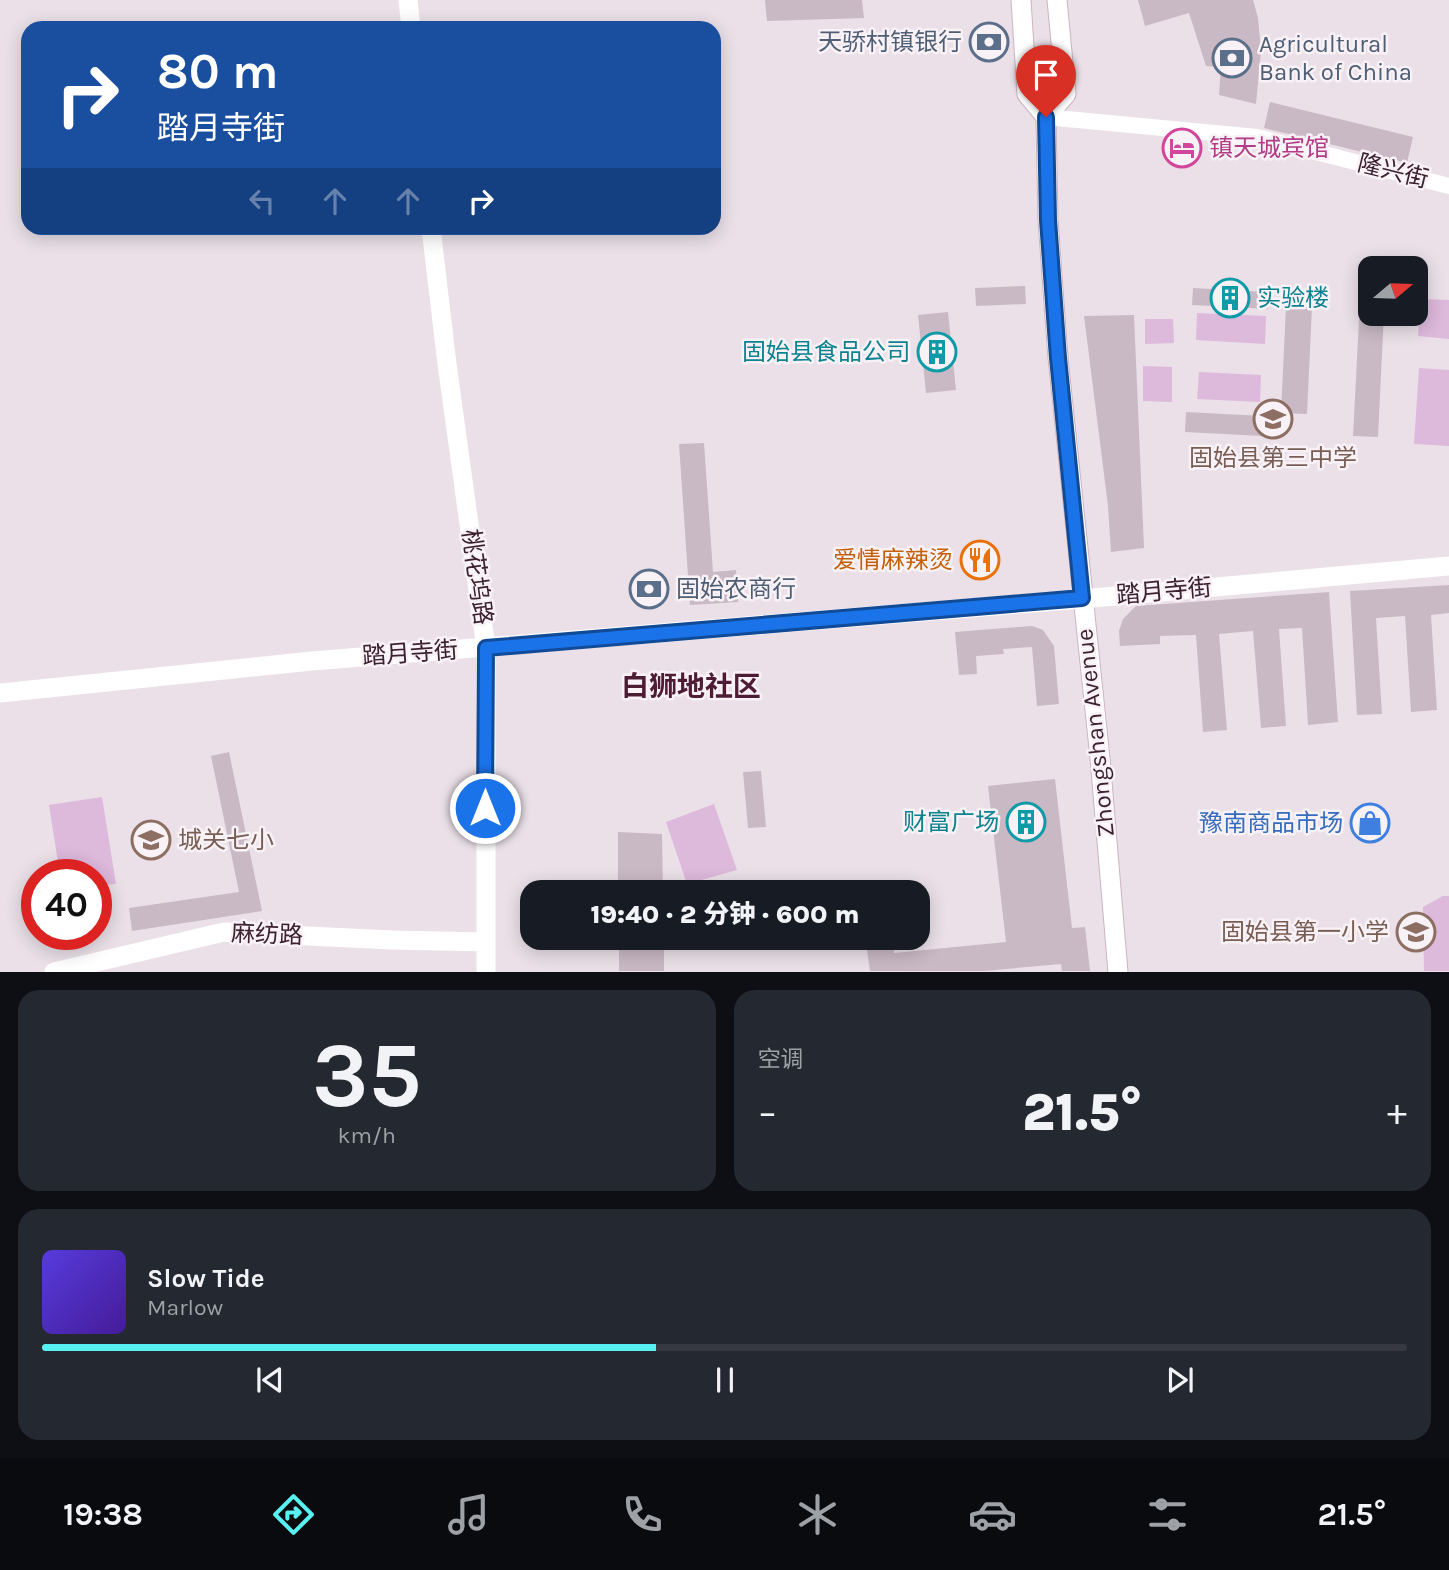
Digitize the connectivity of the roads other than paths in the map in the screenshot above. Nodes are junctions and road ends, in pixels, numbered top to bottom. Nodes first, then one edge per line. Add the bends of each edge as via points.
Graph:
1 (408, 0) edge
2 (1021, 0) edge
3 (1057, 0) edge
4 (410, 21) edge
5 (1046, 117) junction
6 (1449, 186) edge
7 (432, 235) edge
8 (1449, 566) edge
9 (1082, 598) junction
10 (486, 648) junction
11 (0, 693) edge
12 (485, 942) junction
13 (54, 971) edge
14 (485, 971) edge
15 (1118, 971) edge

1 - 4 street
2 - 5 street via 1027,94
3 - 5 street via 1066,94
5 - 6 street, 隆兴街 via 1256,137
5 - 9 street, Zhongshan Avenue via 1058,358
7 - 10 street, 桃花坞路
8 - 9 street, 踏月寺街
9 - 10 street, 踏月寺街
9 - 15 street, Zhongshan Avenue
10 - 11 street, 踏月寺街 via 312,660
10 - 12 street, 桃花坞路
12 - 13 street, 麻纺路 via 224,932
12 - 14 street, 桃花坞路

